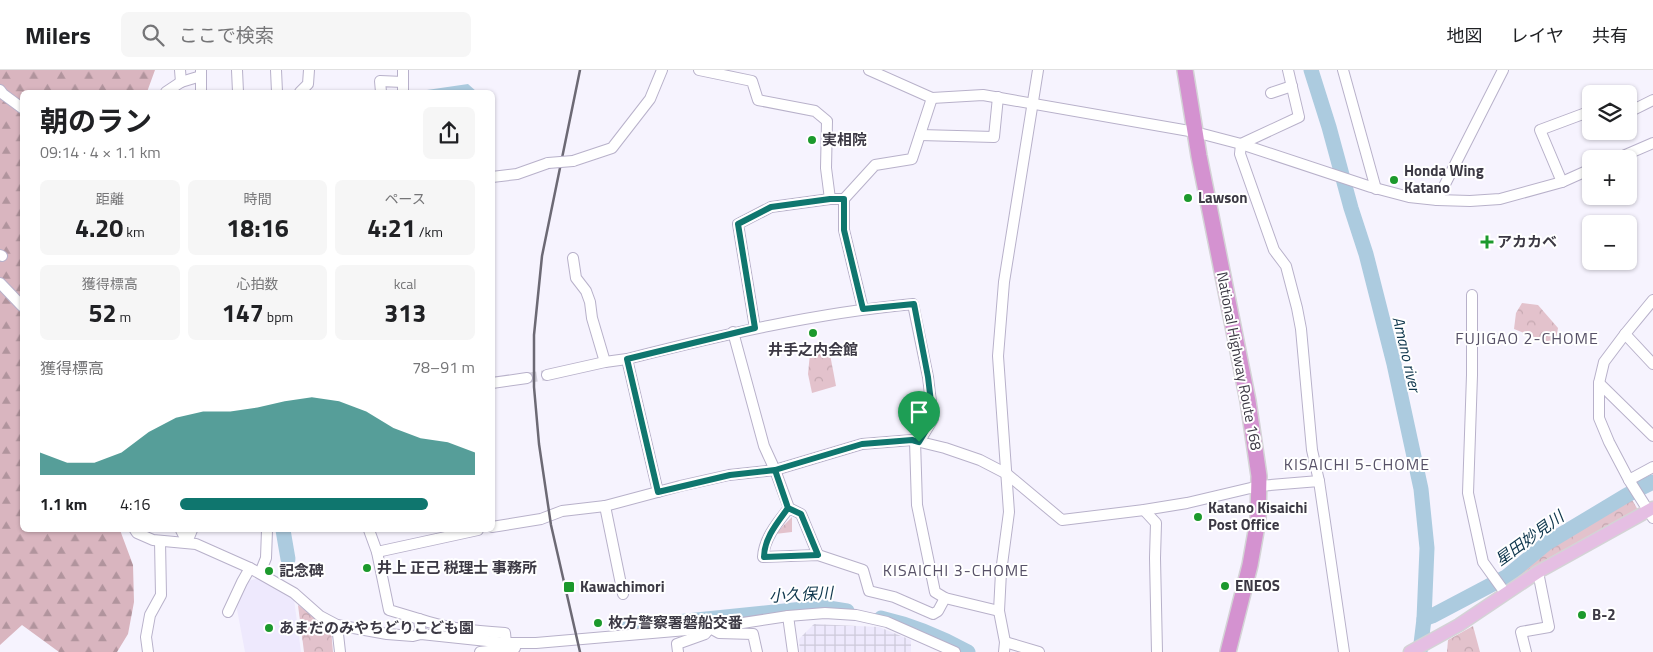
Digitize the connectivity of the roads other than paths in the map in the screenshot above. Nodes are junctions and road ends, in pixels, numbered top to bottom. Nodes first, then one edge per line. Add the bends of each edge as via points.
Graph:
1 (180, 70) edge
2 (237, 70) edge
3 (276, 70) edge
4 (310, 70) edge
5 (403, 70) edge
6 (662, 70) edge
7 (699, 70) edge
8 (868, 70) edge
9 (1038, 70) edge
10 (1288, 70) edge
11 (1343, 70) edge
12 (1503, 70) edge
13 (1188, 71) edge
14 (201, 73) edge
15 (180, 82) junction
16 (1292, 86) junction
17 (403, 87) edge
18 (0, 90) edge
19 (169, 90) edge
20 (201, 90) edge
21 (238, 90) edge
22 (277, 90) edge
23 (302, 90) edge
24 (381, 90) edge
25 (1271, 93) dead end
26 (998, 97) junction
27 (932, 98) junction
28 (1653, 100) edge
29 (1032, 103) junction
30 (20, 107) edge
31 (1637, 108) edge
32 (1582, 114) edge
33 (1195, 132) junction
34 (920, 135) junction
35 (1653, 143) edge
36 (1241, 144) junction
37 (1637, 150) edge
38 (1582, 174) edge
39 (495, 177) edge
40 (1562, 182) junction
41 (1373, 188) junction
42 (830, 199) junction
43 (844, 199) junction
44 (1437, 200) junction
45 (573, 258) dead end
46 (0, 283) edge
47 (1472, 295) dead end
48 (1652, 302) edge
49 (20, 304) edge
50 (863, 309) junction
51 (755, 328) junction
52 (733, 332) junction
53 (1625, 334) junction
54 (627, 359) junction
55 (605, 362) junction
56 (1653, 364) edge
57 (547, 375) tunnel mouth
58 (527, 378) tunnel mouth
59 (495, 383) edge
60 (1599, 383) junction
61 (1653, 436) edge
62 (917, 441) junction
63 (1653, 467) edge
64 (775, 470) junction
65 (1007, 474) junction
66 (1319, 481) junction
67 (1259, 486) junction
68 (1634, 487) junction
69 (658, 492) junction
70 (606, 506) junction
71 (788, 508) junction
72 (1144, 510) junction
73 (1651, 512) edge
74 (495, 527) edge
75 (136, 532) edge
76 (182, 532) edge
77 (191, 532) edge
78 (267, 532) edge
79 (370, 532) edge
80 (469, 532) edge
81 (160, 541) junction
82 (187, 542) junction
83 (377, 552) junction
84 (818, 555) junction
85 (255, 571) junction
86 (1538, 572) junction
87 (1500, 587) junction
88 (623, 594) dead end
89 (945, 598) junction
90 (999, 611) junction
91 (228, 612) dead end
92 (788, 616) junction
93 (419, 619) junction
94 (337, 625) junction
95 (710, 628) junction
96 (421, 634) junction
97 (506, 643) junction
98 (522, 643) junction
99 (1004, 647) edge
100 (537, 648) edge
101 (148, 652) edge
102 (340, 652) edge
103 (480, 652) edge
104 (678, 652) edge
105 (757, 652) edge
106 (792, 652) edge
107 (955, 652) edge
108 (1039, 652) edge
109 (1157, 652) edge
110 (1228, 652) edge
111 (1344, 652) edge
112 (1410, 652) edge
113 (1526, 652) edge

1 - 15 street
2 - 21 street
3 - 22 street
4 - 23 street via 308,84
5 - 17 street
6 - 39 street, bridge via 650,99 612,148 573,161 548,163 517,174
7 - 42 street via 752,81 758,100 815,111 827,121 826,168
8 - 27 street
9 - 29 street
10 - 16 street
11 - 41 street
12 - 44 street
13 - 33 highway, National Highway Route 168
14 - 15 street
14 - 20 street
15 - 19 street
16 - 25 street
16 - 36 street via 1299,117
17 - 24 street via 380,81
18 - 30 street
26 - 27 street via 978,94
26 - 29 street
26 - 34 street via 994,137
27 - 34 street
28 - 31 street
29 - 33 street
29 - 65 street via 1004,282 999,347
32 - 40 street via 1540,130
33 - 36 street
33 - 67 highway, National Highway Route 168 via 1248,401
34 - 43 street via 912,159 876,165
35 - 37 street
36 - 41 street
36 - 66 street via 1240,154 1274,250 1286,266 1297,308 1312,450
38 - 40 street
40 - 44 street via 1500,199
41 - 44 street
42 - 43 street
42 - 51 street via 771,207 738,224
43 - 50 street via 844,230
45 - 55 street via 576,278 590,302
46 - 49 street
47 - 87 street via 1468,493 1483,562
48 - 53 street
50 - 51 street
50 - 62 street via 914,304 933,419
51 - 52 street
52 - 54 street
52 - 64 street via 764,446
53 - 56 street
53 - 60 street via 1604,362
54 - 55 street
54 - 69 street
55 - 57 street
58 - 59 street
60 - 61 street
60 - 68 street via 1599,418
62 - 64 street via 862,444
62 - 65 street via 980,460
62 - 89 street via 916,505 934,592
63 - 68 street
64 - 69 street via 730,475
64 - 71 street
65 - 72 street via 1062,520
65 - 90 street via 1008,512
66 - 67 street
66 - 111 street
67 - 72 street
67 - 110 highway, National Highway Route 168 via 1258,520 1250,565
68 - 73 street
69 - 70 street
70 - 74 street via 562,511 541,519
70 - 88 street
71 - 84 street via 801,514
71 - 84 street via 773,529 764,557
72 - 109 street via 1156,523
73 - 86 main road
75 - 81 street
76 - 82 street
77 - 82 street
78 - 85 street via 266,558
79 - 83 street
80 - 83 street
81 - 82 street
81 - 101 street via 161,595 150,615 146,637
82 - 85 street
83 - 93 street via 389,610
84 - 89 street via 863,570 869,591 894,597 933,614 938,612
85 - 91 street via 242,582
85 - 94 street via 294,593 320,616
86 - 87 main road
86 - 113 street via 1549,627 1521,632
87 - 112 main road via 1443,635
89 - 90 street
90 - 99 street
92 - 95 street
92 - 106 street
92 - 107 street via 856,615 887,622
93 - 96 street
93 - 97 street via 438,626 505,633
94 - 96 street via 387,634
94 - 102 street
95 - 100 street
95 - 104 street via 705,634 676,644
95 - 105 street via 719,633 753,634
96 - 97 street
97 - 98 street
98 - 100 street
98 - 103 street via 516,648
99 - 108 street

